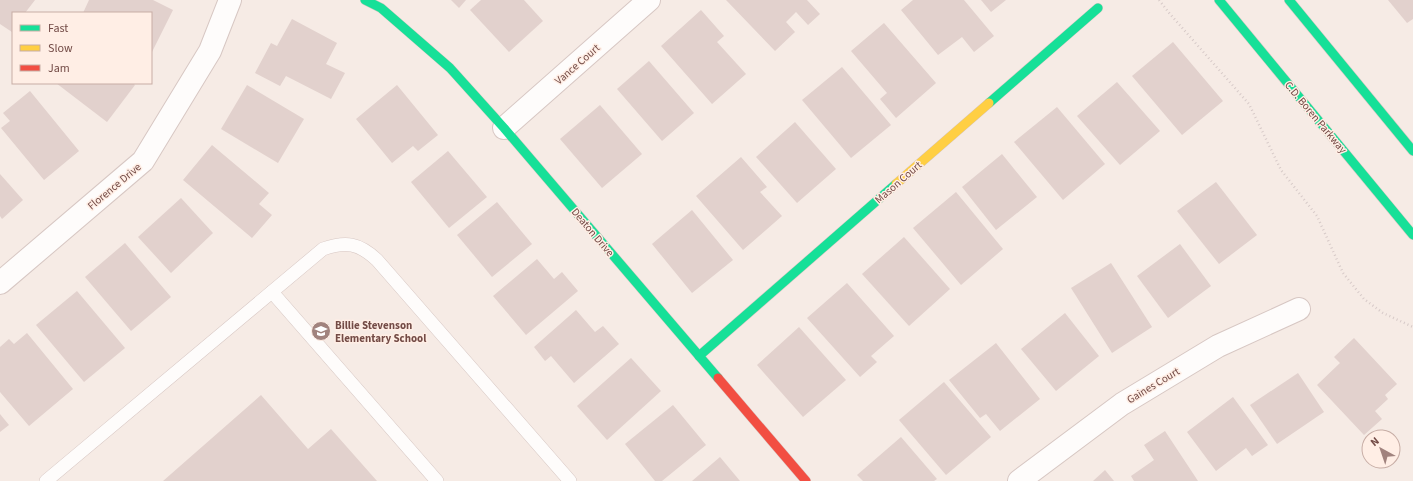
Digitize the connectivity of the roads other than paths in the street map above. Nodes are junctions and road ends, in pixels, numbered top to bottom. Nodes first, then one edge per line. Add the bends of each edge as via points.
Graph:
1 (230, 0) edge
2 (365, 0) edge
3 (649, 0) edge
4 (1219, 0) edge
5 (1289, 0) edge
6 (1098, 8) dead end
7 (504, 128) junction
8 (1413, 151) edge
9 (1413, 235) edge
10 (0, 283) edge
11 (272, 292) junction
12 (1300, 309) dead end
13 (699, 356) junction
14 (46, 481) edge
15 (437, 481) edge
16 (570, 481) edge
17 (806, 481) edge
18 (1019, 481) edge

1 - 10 street, Florence Drive via 210,51 143,161
2 - 7 street, Deaton Drive via 381,8 450,68
3 - 7 street, Vance Court
4 - 9 street, C.D. Boren Parkway
5 - 8 street
6 - 13 street, Mason Court
7 - 13 street, Deaton Drive
11 - 14 lane
11 - 15 lane
11 - 16 lane via 323,249 345,244 357,246 368,252
12 - 18 street, Gaines Court via 1218,346 1122,404
13 - 17 street, Deaton Drive

